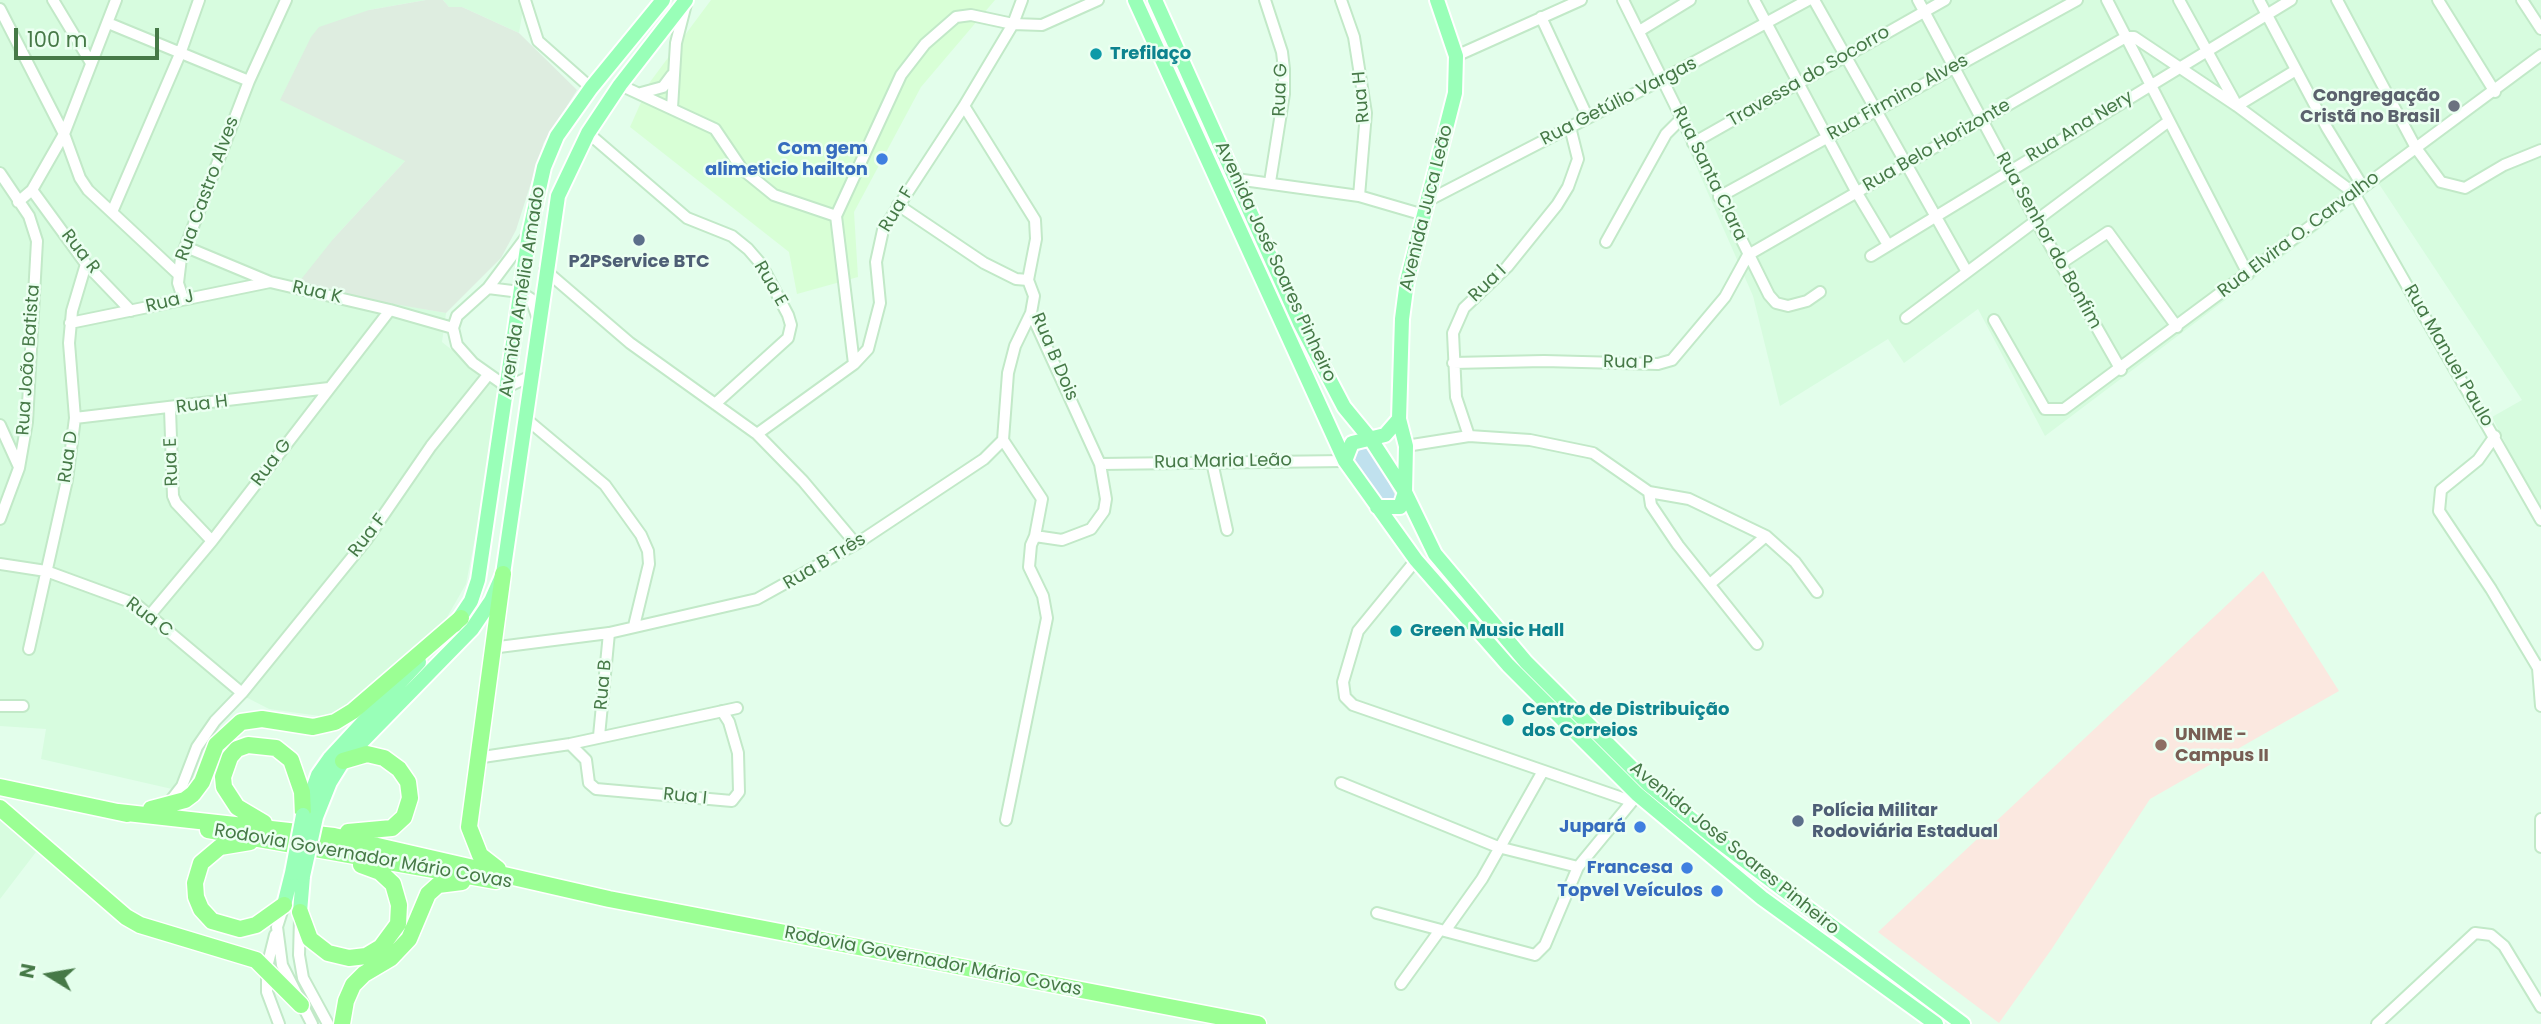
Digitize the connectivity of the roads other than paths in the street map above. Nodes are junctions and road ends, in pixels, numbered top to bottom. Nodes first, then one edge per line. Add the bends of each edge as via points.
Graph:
1 (53, 0) edge
2 (116, 0) edge
3 (199, 0) edge
4 (286, 0) edge
5 (525, 0) edge
6 (663, 0) edge
7 (686, 0) edge
8 (1022, 0) edge
9 (1098, 0) edge
10 (1135, 0) edge
11 (1155, 0) edge
12 (1265, 0) edge
13 (1341, 0) edge
14 (1437, 0) edge
15 (1581, 0) edge
16 (1623, 0) edge
17 (1690, 0) edge
18 (1754, 0) edge
19 (1808, 0) edge
20 (1814, 0) edge
21 (1918, 0) edge
22 (1945, 0) edge
23 (2077, 0) edge
24 (2107, 0) edge
25 (2179, 0) edge
26 (2259, 0) edge
27 (2291, 0) edge
28 (2337, 0) edge
29 (2438, 0) edge
30 (2522, 0) edge
31 (0, 9) edge
32 (1924, 11) junction
33 (2266, 15) junction
34 (1541, 17) junction
35 (108, 23) junction
36 (1013, 24) junction
37 (1767, 24) junction
38 (2541, 29) edge
39 (1641, 30) junction
40 (2126, 37) junction
41 (2206, 52) junction
42 (180, 54) junction
43 (2541, 55) edge
44 (1456, 56) junction
45 (1845, 57) junction
46 (91, 63) junction
47 (2181, 66) junction
48 (1954, 68) junction
49 (2296, 70) junction
50 (672, 75) junction
51 (1663, 79) junction
52 (249, 81) junction
53 (1798, 83) junction
54 (620, 85) junction
55 (2151, 85) junction
56 (591, 89) junction
57 (2495, 92) junction
58 (640, 93) junction
59 (964, 106) junction
60 (2237, 106) junction
61 (672, 108) junction
62 (1876, 110) junction
63 (1588, 118) junction
64 (1681, 119) junction
65 (1982, 120) junction
66 (2169, 121) junction
67 (1570, 127) junction
68 (588, 133) junction
69 (64, 134) junction
70 (1827, 137) junction
71 (1693, 143) junction
72 (2416, 148) junction
73 (2541, 150) edge
74 (1906, 164) junction
75 (2008, 170) junction
76 (0, 173) edge
77 (1236, 179) junction
78 (1270, 182) junction
79 (32, 190) junction
80 (2358, 190) junction
81 (1857, 193) junction
82 (1359, 196) junction
83 (1719, 197) junction
84 (1429, 200) junction
85 (18, 202) junction
86 (898, 205) junction
87 (112, 212) junction
88 (1424, 215) junction
89 (836, 216) junction
90 (1935, 216) junction
91 (2035, 219) junction
92 (529, 234) junction
93 (1606, 242) dead end
94 (1888, 245) junction
95 (186, 247) junction
96 (1748, 255) junction
97 (1871, 257) dead end
98 (86, 264) junction
99 (2060, 264) junction
100 (545, 270) junction
101 (1967, 272) junction
102 (178, 274) junction
103 (2248, 274) junction
104 (1028, 279) junction
105 (270, 282) junction
106 (488, 288) junction
107 (520, 292) junction
108 (1820, 292) dead end
109 (183, 298) junction
110 (131, 310) junction
111 (390, 310) junction
112 (1031, 313) junction
113 (1906, 318) dead end
114 (538, 319) junction
115 (1994, 320) dead end
116 (71, 323) junction
117 (2177, 327) junction
118 (453, 328) junction
119 (1453, 363) junction
120 (854, 364) junction
121 (2120, 370) junction
122 (488, 375) junction
123 (531, 376) junction
124 (507, 387) junction
125 (329, 388) junction
126 (715, 404) junction
127 (170, 409) junction
128 (75, 418) junction
129 (525, 418) junction
130 (1399, 419) junction
131 (0, 425) edge
132 (757, 434) junction
133 (1469, 436) junction
134 (2495, 436) junction
135 (1003, 440) junction
136 (1372, 441) junction
137 (1406, 446) junction
138 (1345, 461) junction
139 (1212, 462) junction
140 (1100, 464) junction
141 (19, 468) junction
142 (1405, 492) junction
143 (1649, 492) junction
144 (1377, 507) junction
145 (0, 519) edge
146 (2541, 520) edge
147 (1227, 530) dead end
148 (1035, 536) junction
149 (1766, 536) junction
150 (212, 541) junction
151 (856, 544) junction
152 (1416, 559) junction
153 (0, 564) edge
154 (46, 571) junction
155 (503, 574) junction
156 (1710, 584) junction
157 (1817, 592) dead end
158 (150, 615) junction
159 (461, 618) junction
160 (634, 626) junction
161 (609, 633) junction
162 (1757, 644) dead end
163 (491, 648) junction
164 (29, 649) dead end
165 (2539, 667) edge
166 (242, 693) junction
167 (0, 706) edge
168 (23, 706) dead end
169 (2541, 706) edge
170 (737, 708) dead end
171 (722, 711) junction
172 (599, 736) junction
173 (570, 744) junction
174 (476, 758) junction
175 (343, 761) junction
176 (1543, 771) junction
177 (1341, 783) dead end
178 (0, 787) edge
179 (1634, 798) junction
180 (166, 806) junction
181 (0, 808) edge
182 (118, 812) junction
183 (138, 812) junction
184 (309, 816) junction
185 (2541, 819) edge
186 (1006, 820) dead end
187 (271, 834) junction
188 (334, 836) junction
189 (1498, 847) junction
190 (2541, 848) edge
191 (333, 853) junction
192 (1578, 867) junction
193 (298, 874) junction
194 (502, 877) junction
195 (284, 905) junction
196 (300, 912) junction
197 (1377, 913) dead end
198 (277, 927) junction
199 (1443, 930) junction
200 (267, 967) junction
201 (1401, 984) dead end
202 (301, 1005) junction
203 (2541, 1007) edge
204 (279, 1024) edge
205 (312, 1024) edge
206 (327, 1024) edge
207 (342, 1024) edge
208 (1258, 1024) edge
209 (1937, 1024) edge
210 (1963, 1024) edge
211 (2377, 1024) edge

1 - 46 street
2 - 35 street
3 - 42 street
4 - 52 street, Rua Castro Alves
5 - 56 street via 538,41
6 - 56 main road, Avenida Amélia Amado
7 - 50 street
7 - 54 main road, Avenida Amélia Amado
8 - 36 street, Rua F
9 - 36 street via 1042,25
10 - 138 main road, Avenida José Soares Pinheiro
11 - 77 main road, Avenida José Soares Pinheiro
12 - 78 street, Rua G via 1284,69
13 - 82 street, Rua H via 1354,37 1366,113
14 - 44 main road, Avenida Juca Leão
15 - 34 street
16 - 39 street, Rua Santa Clara
17 - 39 street
18 - 37 street
19 - 37 street, Rua Getúlio Vargas
20 - 45 street
21 - 32 street, Rua Senhor do Bonfim
22 - 32 street, Travessa do Socorro
23 - 48 street, Rua Firmino Alves
24 - 40 street
25 - 41 street
26 - 33 street, Rua Manuel Paulo
27 - 33 street, Rua Ana Nery
28 - 72 street
29 - 57 street
30 - 38 street
31 - 69 street
32 - 45 street, Travessa do Socorro
32 - 48 street, Rua Senhor do Bonfim
33 - 41 street, Rua Ana Nery
33 - 49 street, Rua Manuel Paulo
34 - 44 street
34 - 63 street
35 - 42 street
35 - 46 street
36 - 59 street, Rua F
36 - 89 street via 960,16 925,44 895,86
37 - 51 street, Rua Getúlio Vargas
37 - 53 street
39 - 51 street, Rua Santa Clara
40 - 47 street via 2139,39
40 - 55 street
40 - 65 street, Rua Belo Horizonte
41 - 47 street, Rua Ana Nery
41 - 60 street
42 - 52 street
42 - 87 street
43 - 57 street, Rua Elvira O. Carvalho
44 - 84 main road, Avenida Juca Leão via 1455,93
45 - 53 street, Travessa do Socorro
45 - 62 street
46 - 69 street
47 - 55 street, Rua Ana Nery
47 - 60 street
48 - 62 street, Rua Firmino Alves
48 - 65 street, Rua Senhor do Bonfim
49 - 60 street
49 - 80 street, Rua Manuel Paulo
50 - 58 street via 663,88
50 - 61 street
51 - 63 street, Rua Getúlio Vargas
51 - 64 street, Rua Santa Clara
52 - 95 street, Rua Castro Alves
53 - 70 street
53 - 71 street, Travessa do Socorro
54 - 58 street
54 - 68 main road, Avenida Amélia Amado
55 - 66 street
55 - 75 street, Rua Ana Nery
56 - 92 main road, Avenida Amélia Amado via 557,136 544,167
57 - 72 street, Rua Elvira O. Carvalho
58 - 61 street
59 - 86 street, Rua F
59 - 104 street, Rua B Dois via 1035,220
60 - 80 street
61 - 89 street via 715,129 742,169 774,195
62 - 70 street, Rua Firmino Alves
62 - 74 street
63 - 67 street, Rua Getúlio Vargas
64 - 71 street, Rua Santa Clara
64 - 93 street via 1666,134
65 - 74 street, Rua Belo Horizonte
65 - 75 street, Rua Senhor do Bonfim
66 - 91 street
66 - 103 street
67 - 84 street, Rua Getúlio Vargas
67 - 119 street, Rua I via 1578,159 1568,187 1507,267 1464,307 1453,333
68 - 100 main road, Avenida Amélia Amado via 558,196
68 - 126 street, Rua E via 687,218 732,236 748,249 788,315 788,338
69 - 79 street
69 - 87 street via 80,178
70 - 81 street
70 - 83 street, Rua Firmino Alves
71 - 83 street, Rua Santa Clara
72 - 73 street via 2441,182 2457,188 2477,184 2504,165
72 - 80 street, Rua Elvira O. Carvalho
74 - 81 street, Rua Belo Horizonte
74 - 90 street
75 - 90 street, Rua Ana Nery
75 - 91 street, Rua Senhor do Bonfim
76 - 85 street, Rua João Batista
77 - 78 street
77 - 136 main road, Avenida José Soares Pinheiro via 1300,323 1344,407
78 - 82 street
79 - 85 street
79 - 98 street, Rua R
80 - 103 street, Rua Elvira O. Carvalho
80 - 134 street, Rua Manuel Paulo
81 - 94 street
81 - 96 street, Rua Belo Horizonte
82 - 88 street
83 - 96 street, Rua Santa Clara
84 - 88 main road, Avenida Juca Leão
85 - 141 street, Rua João Batista via 29,216 37,241 27,422
86 - 104 street via 984,262 1016,279
86 - 120 street, Rua F via 877,247 880,303 874,333 868,349
87 - 102 street
88 - 130 main road, Avenida Juca Leão via 1406,281
89 - 120 street
90 - 94 street, Rua Ana Nery
90 - 101 street
91 - 99 street, Rua Senhor do Bonfim
91 - 101 street
92 - 106 street
92 - 107 main road, Avenida Amélia Amado
94 - 97 street, Rua Ana Nery
95 - 102 street, Rua Castro Alves
95 - 105 street, Rua K
96 - 108 street, Rua Santa Clara via 1776,303 1798,305
96 - 119 street, Rua P via 1726,297 1672,360 1658,364
98 - 110 street, Rua R
98 - 116 street, Rua D
99 - 117 street via 2108,232
99 - 121 street, Rua Senhor do Bonfim
100 - 114 main road, Avenida Amélia Amado
100 - 126 street via 630,343
101 - 113 street
102 - 109 street, Rua Castro Alves
103 - 117 street, Rua Elvira O. Carvalho
104 - 112 street, Rua B Dois via 1034,296
105 - 109 street, Rua J
105 - 111 street, Rua K
106 - 107 street
106 - 118 street via 457,316
107 - 114 street via 531,299
107 - 124 main road, Avenida Amélia Amado
109 - 110 street, Rua J
110 - 116 street, Rua J
111 - 118 street, Rua K
111 - 125 street, Rua G
112 - 135 street via 1008,373
112 - 140 street, Rua B Dois
114 - 123 main road, Avenida Amélia Amado
115 - 121 street, Rua Elvira O. Carvalho via 2045,409 2064,409
116 - 128 street, Rua D
117 - 121 street, Rua Elvira O. Carvalho
118 - 122 street via 457,345
119 - 133 street, Rua I via 1458,404
120 - 132 street, Rua F
122 - 124 street
122 - 166 street, Rua F via 431,446 367,539
123 - 124 street
123 - 129 main road, Avenida Amélia Amado
124 - 159 main road, Avenida Amélia Amado via 478,580
125 - 127 street, Rua H
125 - 150 street, Rua G
126 - 132 street
127 - 128 street, Rua H
127 - 150 street, Rua E via 173,496
128 - 154 street, Rua D via 67,480
129 - 155 main road, Avenida Amélia Amado
129 - 160 street via 605,485 641,535 649,564
130 - 136 main road via 1392,430
130 - 137 main road, Avenida Juca Leão
131 - 141 street
132 - 151 street
133 - 137 street
133 - 143 street via 1579,447 1610,462
134 - 146 street, Rua Manuel Paulo
134 - 165 street via 2478,460 2441,490 2439,511
135 - 148 street via 1042,499
135 - 151 street, Rua B Três via 984,459
136 - 138 main road via 1352,443
136 - 142 main road, Avenida José Soares Pinheiro
137 - 142 main road, Avenida Juca Leão
138 - 139 street, Rua Maria Leão
138 - 144 main road, Avenida José Soares Pinheiro
139 - 140 street, Rua Maria Leão
139 - 147 street
140 - 148 street, Rua B Dois via 1107,499 1097,522 1080,536 1062,540
141 - 145 street, Rua João Batista
142 - 144 main road via 1400,507
142 - 210 main road, Avenida José Soares Pinheiro via 1435,554 1526,662 1648,784
143 - 149 street via 1689,499
143 - 156 street via 1651,505
144 - 152 main road, Avenida José Soares Pinheiro
148 - 186 street via 1029,567 1043,596 1047,618
149 - 156 street
149 - 157 street via 1795,562
150 - 158 street, Rua G
151 - 160 street, Rua B Três via 757,599
152 - 176 street via 1358,631 1343,682 1345,697 1353,705
152 - 179 main road, Avenida José Soares Pinheiro
153 - 154 street, Rua C
154 - 158 street, Rua C via 118,595
154 - 164 street, Rua D
155 - 163 highway
155 - 175 main road, Avenida Amélia Amado via 472,629
156 - 162 street
158 - 166 street, Rua C
159 - 180 highway via 335,722 313,727 262,719 241,722 216,745 193,794
159 - 184 main road, Avenida Amélia Amado via 330,758 318,775
160 - 161 street, Rua B Três
161 - 163 street, Rua B Três
161 - 172 street, Rua B
163 - 174 highway
165 - 169 street
166 - 180 street, Rua F via 203,738 180,791
167 - 168 street
170 - 171 street
171 - 172 street
171 - 173 street, Rua I via 738,753 739,793 732,801 596,789 589,783 586,760
172 - 173 street
173 - 174 street
174 - 194 highway via 469,827 472,841
175 - 184 main road, Avenida Amélia Amado
175 - 188 highway via 366,754 384,758 400,769 410,798 404,817 392,828
176 - 179 street
176 - 189 street
177 - 189 street
178 - 182 highway, Rodovia Governador Mário Covas
179 - 192 street
179 - 209 main road, Avenida José Soares Pinheiro via 1762,898
180 - 183 highway
181 - 200 highway via 125,917 243,954
182 - 183 highway, Rodovia Governador Mário Covas
182 - 187 highway, Rodovia Governador Mário Covas
183 - 187 highway, Rodovia Governador Mário Covas
184 - 187 highway via 299,778 284,752 257,744 237,749 225,768 224,787 237,807
184 - 193 main road, bridge
185 - 190 street
187 - 188 highway, Rodovia Governador Mário Covas
187 - 191 highway, Rodovia Governador Mário Covas
187 - 195 highway via 209,853 195,883 196,897 212,921 240,929 256,925
188 - 194 highway, Rodovia Governador Mário Covas
189 - 192 street
189 - 199 street via 1482,879
191 - 194 highway, Rodovia Governador Mário Covas
191 - 196 highway via 380,872 393,884 398,925 382,947 349,958 328,953 310,939
192 - 199 street via 1540,953
193 - 195 main road
193 - 196 main road
194 - 207 highway via 438,885 428,894 409,939 353,985
194 - 208 highway, Rodovia Governador Mário Covas
195 - 198 street
196 - 206 street via 303,978
197 - 199 street
198 - 200 street
198 - 202 street via 282,965
199 - 201 street
200 - 202 highway
200 - 204 street via 267,992
202 - 205 street
203 - 211 street via 2504,946 2491,935 2475,933

